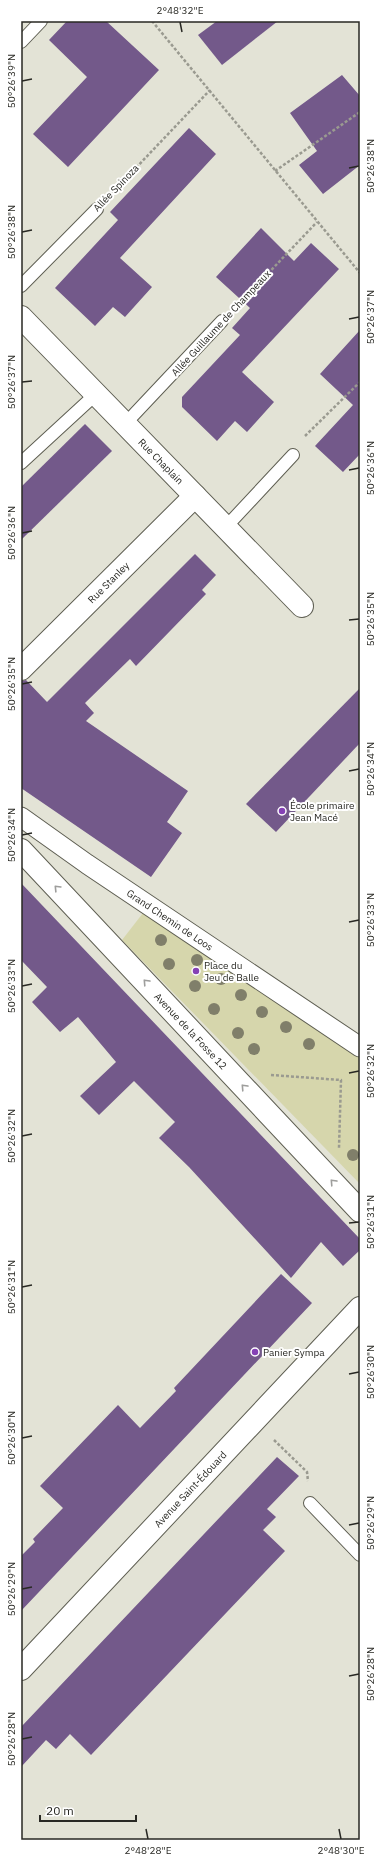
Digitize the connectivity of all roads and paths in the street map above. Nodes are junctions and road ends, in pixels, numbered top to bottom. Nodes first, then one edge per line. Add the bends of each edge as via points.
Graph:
1 (41, 21) edge
2 (152, 21) edge
3 (21, 42) edge
4 (210, 90) junction
5 (360, 112) edge
6 (275, 171) junction
7 (96, 208) joint
8 (317, 222) junction
9 (360, 274) edge
10 (21, 286) edge
11 (21, 317) edge
12 (222, 321) joint
13 (360, 382) edge
14 (96, 394) junction
15 (125, 424) junction
16 (293, 455) joint
17 (21, 463) edge
18 (195, 496) junction
19 (225, 528) junction
20 (302, 606) dead end
21 (21, 670) edge
22 (21, 817) edge
23 (21, 850) edge
24 (360, 1047) edge
25 (230, 1072) junction
26 (338, 1187) junction
27 (360, 1211) edge
28 (360, 1308) edge
29 (255, 1421) junction
30 (310, 1503) joint
31 (360, 1555) edge
32 (21, 1669) edge

1 - 3 lane
2 - 4 path
4 - 6 path
4 - 7 path, Allée Spinoza
5 - 6 path
6 - 8 path
7 - 10 lane, Allée Spinoza
8 - 9 path
8 - 12 path, Allée Guillaume de Champeaux
11 - 14 street, Rue Chaplain
12 - 15 lane, Allée Guillaume de Champeaux
13 - 16 path via 298,443
14 - 15 street, Rue Chaplain
14 - 17 lane
15 - 18 street, Rue Chaplain
16 - 19 lane
18 - 19 street, Rue Chaplain
18 - 21 street, Rue Stanley
19 - 20 street, Rue Chaplain
22 - 24 street, Grand Chemin de Loos
25 -> 23 street, Avenue de la Fosse 12
26 -> 25 street, Avenue de la Fosse 12
25 - 26 path via 340,1080
26 - 27 street, Avenue de la Fosse 12
28 - 29 street, Avenue Saint-Édouard
29 - 30 path via 307,1472
29 - 32 street, Avenue Saint-Édouard
30 - 31 lane

